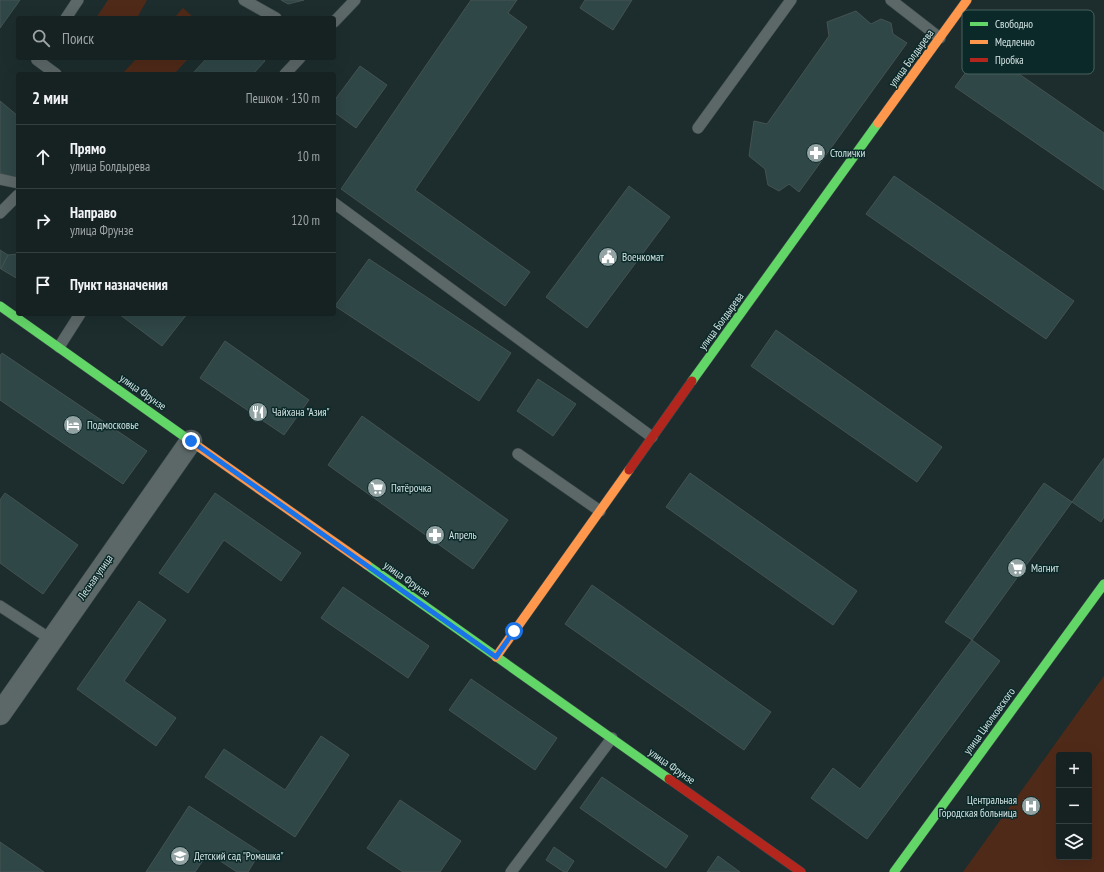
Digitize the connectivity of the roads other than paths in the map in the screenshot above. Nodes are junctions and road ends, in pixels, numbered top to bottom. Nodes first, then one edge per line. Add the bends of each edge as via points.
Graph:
1 (78, 0) edge
2 (244, 0) edge
3 (355, 0) edge
4 (791, 0) edge
5 (891, 0) edge
6 (967, 0) edge
7 (67, 16) edge
8 (272, 16) edge
9 (336, 20) edge
10 (940, 38) junction
11 (37, 60) edge
12 (298, 60) edge
13 (53, 72) edge
14 (287, 72) edge
15 (698, 128) dead end
16 (0, 179) edge
17 (16, 183) edge
18 (16, 197) edge
19 (336, 204) edge
20 (0, 213) edge
21 (0, 306) edge
22 (79, 316) edge
23 (59, 347) junction
24 (652, 437) junction
25 (191, 441) junction
26 (518, 454) dead end
27 (600, 511) junction
28 (1104, 584) edge
29 (0, 606) edge
30 (52, 640) junction
31 (496, 657) junction
32 (0, 714) edge
33 (612, 738) junction
34 (511, 872) edge
35 (801, 872) edge
36 (894, 872) edge

1 - 7 lane
2 - 8 lane
3 - 9 lane
4 - 15 lane
5 - 10 lane
6 - 10 street, улица Болдырева
10 - 24 street, улица Болдырева
11 - 13 lane
12 - 14 lane
16 - 17 lane
18 - 20 lane
19 - 24 lane
21 - 23 street, улица Фрунзе
22 - 23 lane
23 - 25 street, улица Фрунзе
24 - 27 street, улица Болдырева
25 - 30 street, Лесная улица
25 - 31 street, улица Фрунзе
26 - 27 lane
27 - 31 street, улица Болдырева
28 - 36 street, улица Циолковского
29 - 30 lane
30 - 32 street, Лесная улица
31 - 33 street, улица Фрунзе
33 - 34 lane
33 - 35 street, улица Фрунзе

